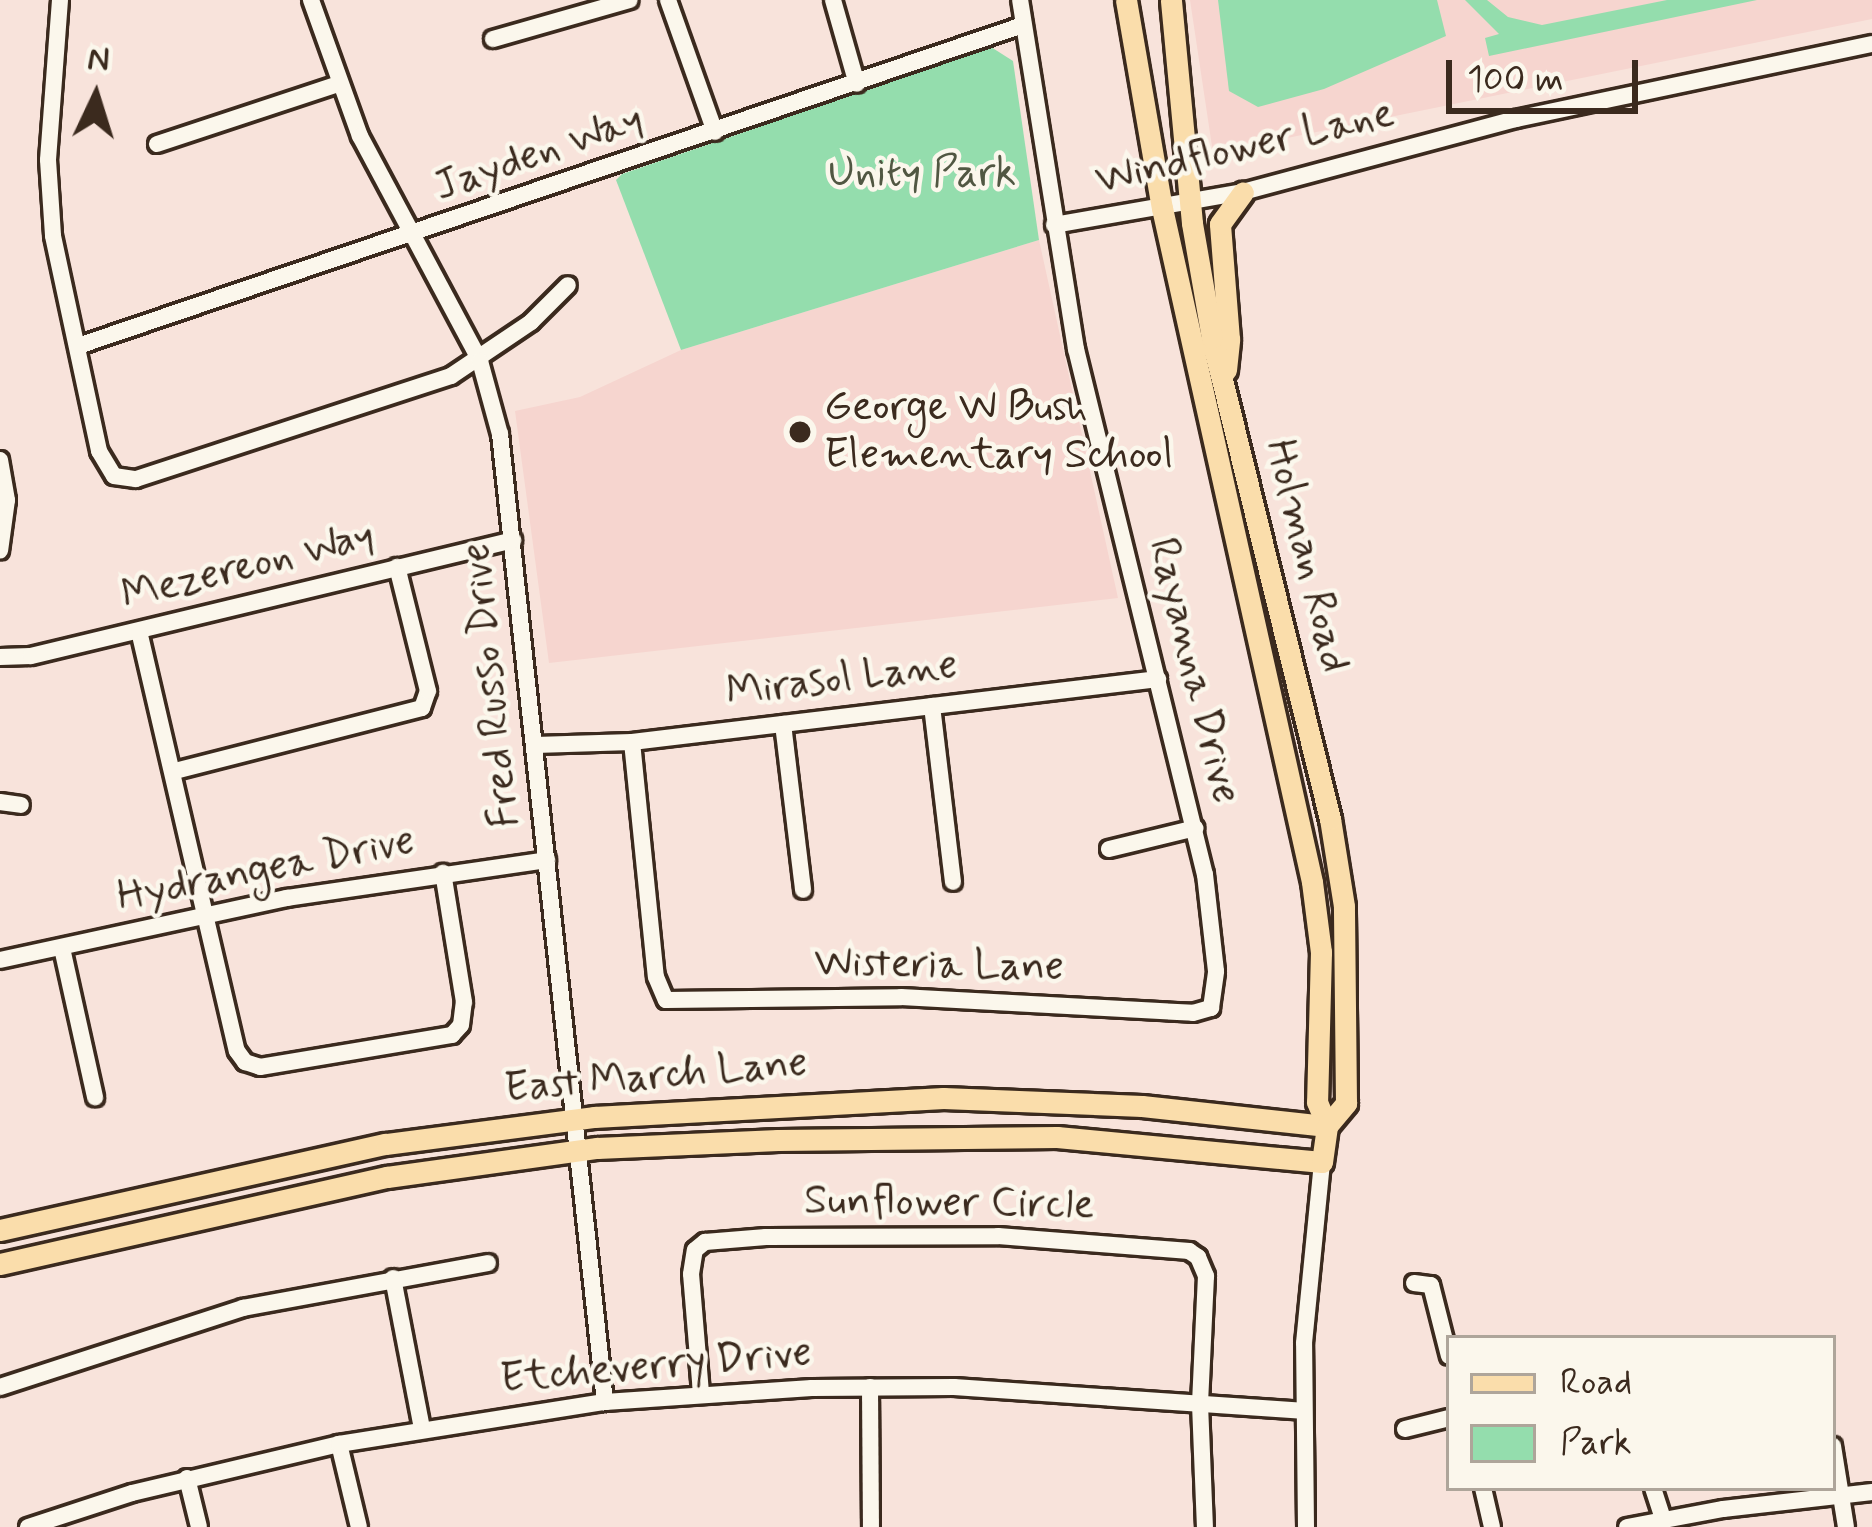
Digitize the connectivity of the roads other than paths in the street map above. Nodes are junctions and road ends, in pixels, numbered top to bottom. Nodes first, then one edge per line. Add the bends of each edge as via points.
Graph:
1 (60, 0) edge
2 (311, 0) edge
3 (630, 0) edge
4 (668, 0) edge
5 (832, 0) edge
6 (1020, 0) edge
7 (1126, 0) edge
8 (1171, 0) edge
9 (1023, 25) junction
10 (493, 38) dead end
11 (1872, 44) edge
12 (338, 84) junction
13 (857, 84) junction
14 (715, 132) junction
15 (157, 144) dead end
16 (1243, 192) junction
17 (1190, 203) junction
18 (1162, 208) junction
19 (1054, 225) junction
20 (414, 235) junction
21 (568, 285) dead end
22 (78, 346) junction
23 (480, 361) junction
24 (1225, 389) junction
25 (0, 460) edge
26 (513, 540) junction
27 (0, 551) edge
28 (397, 566) junction
29 (140, 631) junction
30 (0, 657) edge
31 (1158, 679) junction
32 (932, 706) junction
33 (783, 724) junction
34 (632, 742) junction
35 (535, 745) junction
36 (175, 771) junction
37 (0, 802) edge
38 (21, 805) dead end
39 (1196, 829) junction
40 (1109, 849) dead end
41 (547, 860) junction
42 (443, 873) junction
43 (953, 881) dead end
44 (803, 890) dead end
45 (207, 915) junction
46 (62, 948) junction
47 (0, 960) edge
48 (1211, 1008) joint
49 (95, 1097) dead end
50 (573, 1119) junction
51 (1327, 1126) junction
52 (577, 1150) junction
53 (1322, 1162) junction
54 (0, 1230) edge
55 (488, 1263) dead end
56 (0, 1264) edge
57 (393, 1279) junction
58 (1414, 1283) dead end
59 (1446, 1344) edge
60 (870, 1387) junction
61 (0, 1388) edge
62 (701, 1393) junction
63 (605, 1402) junction
64 (1200, 1404) junction
65 (1302, 1411) junction
66 (1446, 1419) edge
67 (422, 1428) junction
68 (1405, 1429) dead end
69 (339, 1444) junction
70 (1836, 1459) edge
71 (187, 1478) junction
72 (1484, 1491) edge
73 (1655, 1491) edge
74 (1872, 1492) edge
75 (1844, 1496) junction
76 (1663, 1520) junction
77 (28, 1527) edge
78 (199, 1527) edge
79 (358, 1527) edge
80 (871, 1527) edge
81 (1205, 1527) edge
82 (1306, 1527) edge
83 (1492, 1527) edge
84 (1627, 1527) edge
85 (1846, 1527) edge

1 - 22 street via 49,198
2 - 12 street, Fred Russo Drive
3 - 10 street
4 - 14 street
5 - 13 street
6 - 9 street, Rayanna Drive
7 - 18 main road, Holman Road
8 - 17 main road, Holman Road
9 - 13 street, Jayden Way
9 - 19 street, Rayanna Drive
11 - 16 street, Windflower Lane via 1516,119
12 - 15 street
12 - 20 street, Fred Russo Drive
13 - 14 street, Jayden Way
14 - 20 street, Jayden Way
16 - 17 street, Windflower Lane
16 - 24 main road via 1220,224
17 - 18 street, Windflower Lane
17 - 24 main road, Holman Road
18 - 19 street, Windflower Lane
18 - 51 main road, Holman Road via 1312,882 1321,952 1317,1102
19 - 31 street, Rayanna Drive via 1076,349
20 - 22 street, Jayden Way
20 - 23 street, Fred Russo Drive
21 - 23 street
22 - 23 street via 99,451 114,476 136,479
23 - 26 street, Fred Russo Drive via 500,434
24 - 51 main road, Holman Road via 1326,799 1344,906 1346,1103
25 - 27 street via 7,500
26 - 28 street, Mezereon Way
26 - 35 street, Fred Russo Drive
28 - 29 street, Mezereon Way
28 - 36 street via 428,691 422,708
29 - 30 street, Mezereon Way
29 - 36 street
31 - 32 street, Mirasol Lane
31 - 39 street, Rayanna Drive
32 - 33 street, Mirasol Lane
32 - 43 street
33 - 34 street, Mirasol Lane
33 - 44 street
34 - 35 street, Mirasol Lane
34 - 48 street, Wisteria Lane via 656,976 666,1000 902,997
35 - 41 street, Fred Russo Drive
36 - 45 street
37 - 38 street
39 - 40 street
39 - 48 street, Rayanna Drive via 1212,920
41 - 42 street, Hydrangea Drive
41 - 50 street, Fred Russo Drive
42 - 45 street, Hydrangea Drive
42 - 45 street via 464,1002 461,1025 441,1037 244,1062
45 - 46 street, Hydrangea Drive
46 - 47 street, Hydrangea Drive
46 - 49 street
50 - 51 main road, East March Lane via 943,1098 1142,1106
50 - 52 street, Fred Russo Drive
50 - 54 main road, East March Lane via 299,1161
51 - 53 main road, Holman Road
52 - 53 main road, East March Lane via 1057,1137
52 - 56 main road, East March Lane via 387,1177
52 - 63 street, Fred Russo Drive
53 - 65 street, Holman Road
55 - 57 street
57 - 61 street via 243,1309
57 - 67 street
58 - 59 street via 1431,1286
60 - 62 street, Etcheverry Drive
60 - 64 street, Etcheverry Drive
60 - 80 street
62 - 63 street, Etcheverry Drive
62 - 64 street, Sunflower Circle via 692,1262 705,1242 998,1236 1175,1248 1198,1257 1206,1276
63 - 67 street, Etcheverry Drive
64 - 65 street, Etcheverry Drive
64 - 81 street
65 - 82 street, Holman Road
66 - 68 street
67 - 69 street, Etcheverry Drive
69 - 71 street, Etcheverry Drive
69 - 79 street
70 - 75 street
71 - 77 street, Etcheverry Drive
71 - 78 street
72 - 83 street
73 - 76 street
74 - 75 street
75 - 76 street
75 - 85 street
76 - 84 street

